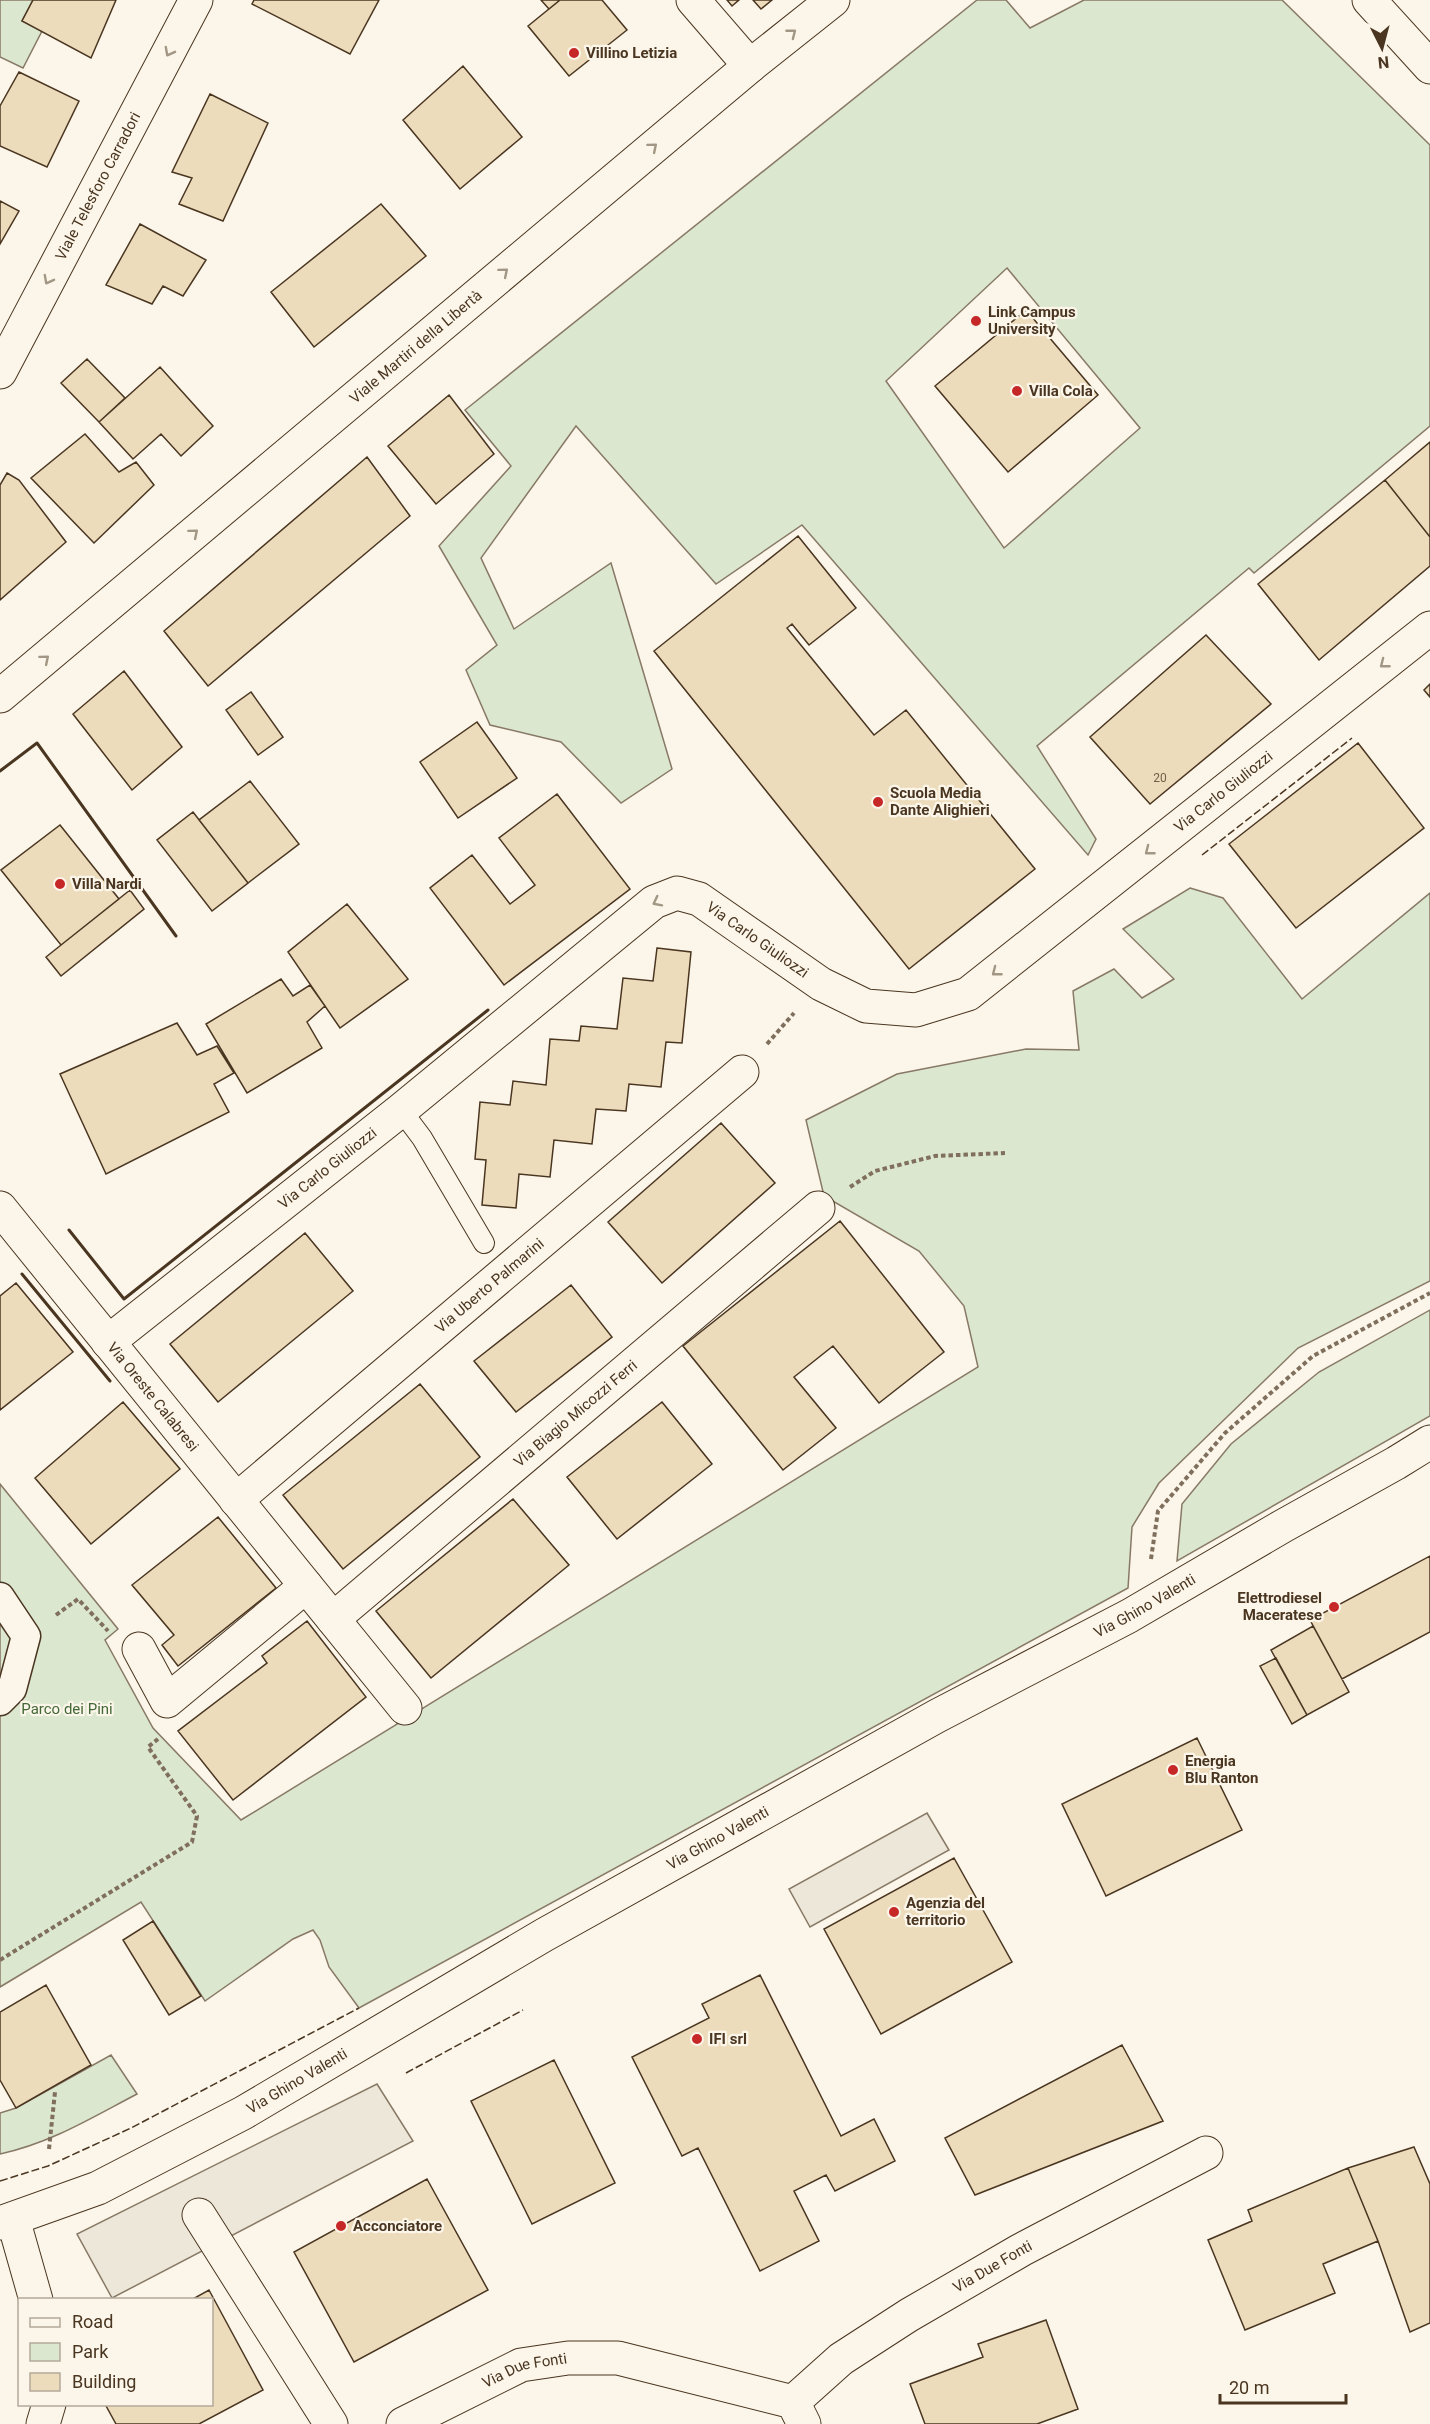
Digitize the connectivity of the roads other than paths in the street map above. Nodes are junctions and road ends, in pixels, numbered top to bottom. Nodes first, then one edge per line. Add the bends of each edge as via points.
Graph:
1 (196, 0) edge
2 (693, 0) edge
3 (833, 0) edge
4 (1369, 0) edge
5 (750, 66) junction
6 (1430, 67) edge
7 (0, 372) edge
8 (1430, 628) edge
9 (0, 696) edge
10 (742, 1072) dead end
11 (401, 1110) junction
12 (0, 1208) edge
13 (818, 1208) road end
14 (484, 1243) dead end
15 (108, 1342) junction
16 (1430, 1442) edge
17 (236, 1500) junction
18 (306, 1587) junction
19 (0, 1597) edge
20 (333, 1619) junction
21 (125, 1642) road end
22 (0, 1701) edge
23 (405, 1708) dead end
24 (1206, 2153) dead end
25 (199, 2215) dead end
26 (6, 2221) edge
27 (35, 2298) edge
28 (48, 2406) edge
29 (799, 2413) edge
30 (326, 2422) edge
31 (43, 2424) edge
32 (403, 2424) edge

1 -> 7 street, Viale Telesforo Carradori
2 - 5 street
5 -> 3 street, Viale Martiri della Libertà
4 - 6 street
9 -> 5 street, Viale Martiri della Libertà
8 -> 11 street, Via Carlo Giuliozzi via 968,994 916,1010 866,1006 821,984 699,899 677,894 654,902
10 - 17 street, Via Uberto Palmarini
11 - 14 lane
11 - 15 street, Via Carlo Giuliozzi
12 - 15 street, Via Oreste Calabresi
13 - 20 street, Via Biagio Micozzi Ferri
15 - 17 street, Via Oreste Calabresi
16 - 26 street, Via Ghino Valenti via 1163,1596 937,1716 544,1935 243,2113 98,2188
17 - 18 street, Via Oreste Calabresi
18 - 20 street, Via Oreste Calabresi
18 - 21 street via 167,1701
19 - 22 street via 26,1636 12,1689
20 - 23 street, Via Oreste Calabresi
24 - 29 street, Via Due Fonti via 909,2314 841,2359
25 - 30 street
26 - 27 street
28 - 31 street
29 - 32 street, Via Due Fonti via 618,2358 568,2358 521,2365

